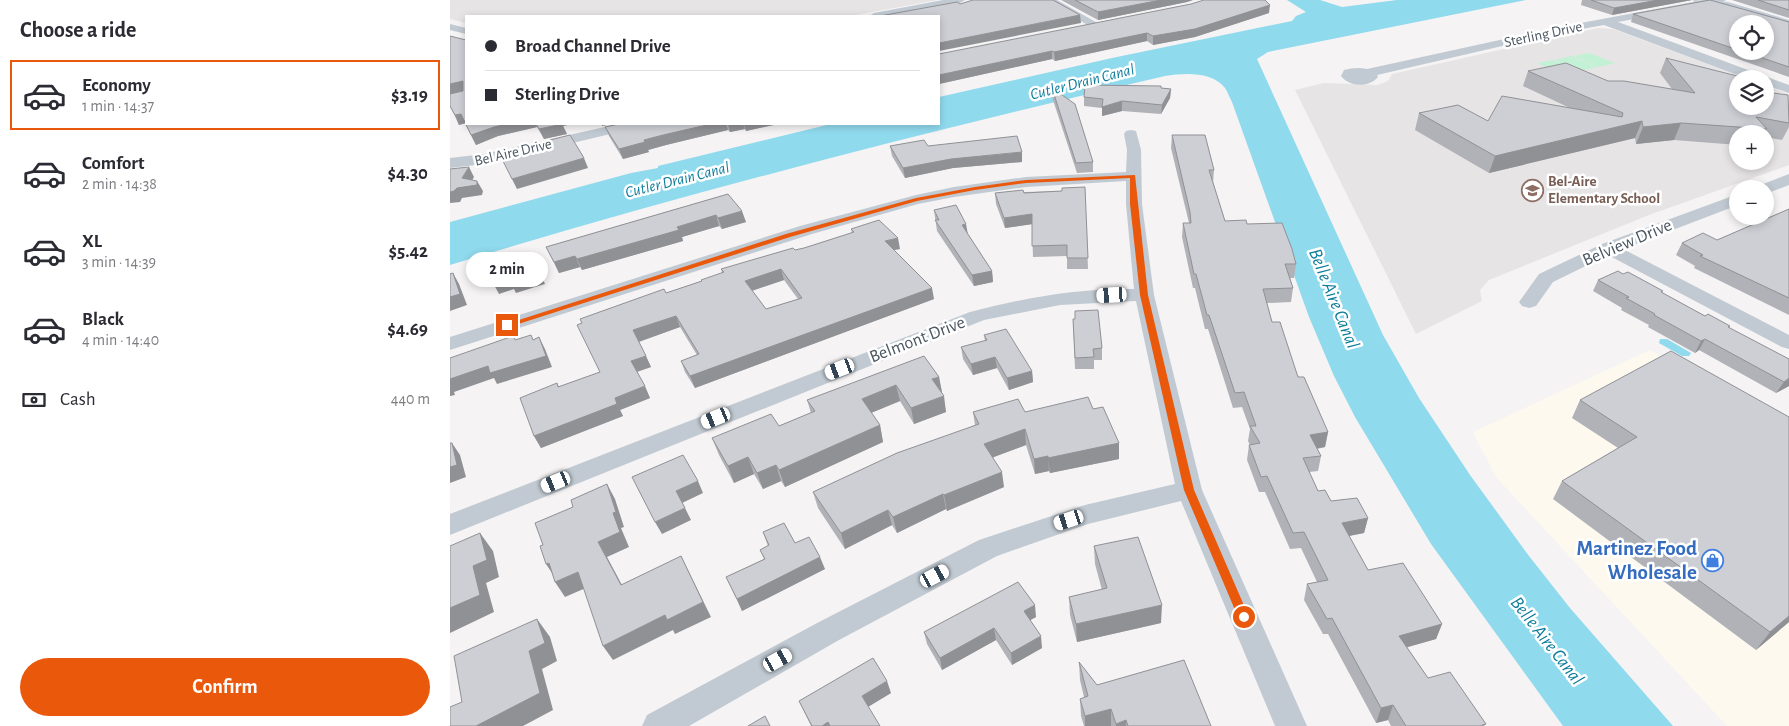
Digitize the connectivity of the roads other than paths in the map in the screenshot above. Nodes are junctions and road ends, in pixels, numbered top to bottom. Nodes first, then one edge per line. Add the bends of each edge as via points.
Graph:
1 (960, 0) edge
2 (1049, 0) edge
3 (1710, 1) edge
4 (879, 15) edge
5 (1604, 21) junction
6 (1789, 25) edge
7 (450, 27) edge
8 (1077, 28) edge
9 (465, 30) edge
10 (1789, 30) edge
11 (1736, 70) edge
12 (1367, 73) dead end
13 (1774, 84) edge
14 (1789, 89) edge
15 (631, 125) edge
16 (1131, 134) dead end
17 (450, 163) edge
18 (1133, 176) junction
19 (1789, 179) edge
20 (1774, 185) edge
21 (1729, 202) edge
22 (1608, 248) junction
23 (1144, 295) junction
24 (1529, 302) dead end
25 (1789, 343) edge
26 (450, 344) edge
27 (1189, 490) junction
28 (450, 525) edge
29 (658, 726) edge
30 (1291, 726) edge

1 - 4 street
2 - 8 street via 1099,24
3 - 5 street, Sterling Drive
3 - 6 street
3 - 10 street via 1716,7
5 - 11 street
5 - 12 street, Sterling Drive
7 - 9 street
13 - 14 street
15 - 17 street, Bel Aire Drive via 484,159
16 - 18 street
18 - 23 street
18 - 26 street via 1026,182 916,200 752,247
19 - 20 street
21 - 22 street, Belview Drive
22 - 24 street, Belview Drive via 1546,278
22 - 25 street
23 - 27 street
23 - 28 street, Belmont Drive via 1078,296 977,316
27 - 29 street via 1085,515 988,548
27 - 30 street

